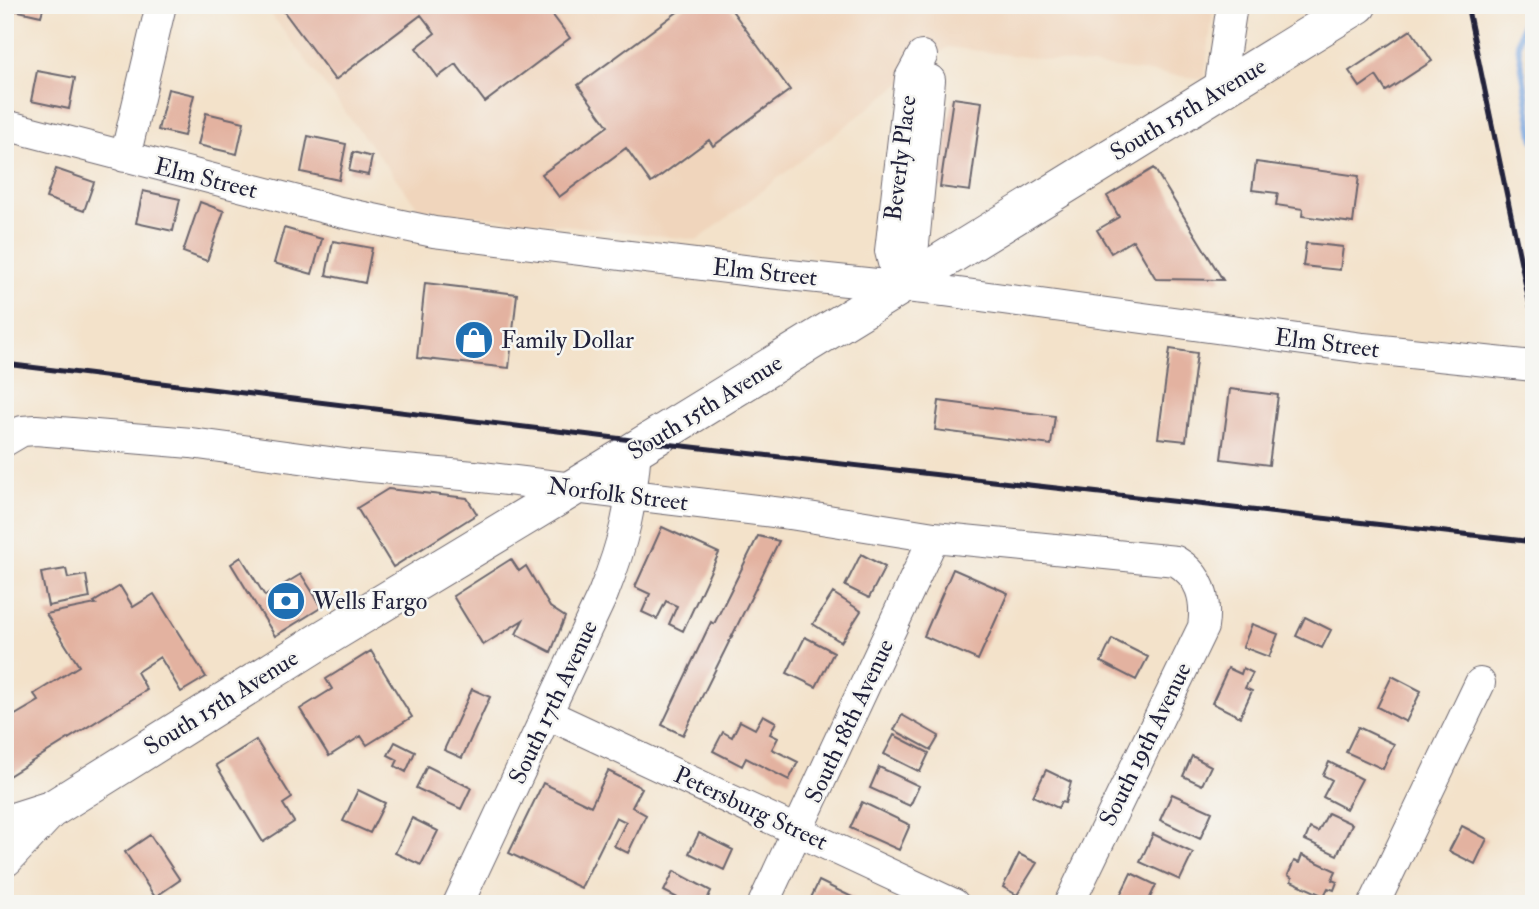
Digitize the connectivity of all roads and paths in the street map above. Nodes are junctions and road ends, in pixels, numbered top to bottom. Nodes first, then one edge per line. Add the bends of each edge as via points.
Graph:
1 (161, 5) edge
2 (1232, 5) edge
3 (1358, 5) edge
4 (1219, 90) junction
5 (5, 125) edge
6 (125, 157) junction
7 (899, 286) junction
8 (1534, 366) edge
9 (17, 436) edge
10 (636, 450) junction
11 (573, 488) junction
12 (632, 496) junction
13 (934, 537) junction
14 (1197, 581) joint
15 (1480, 683) dead end
16 (547, 714) junction
17 (52, 809) junction
18 (5, 824) edge
19 (798, 830) junction
20 (5, 858) edge
21 (458, 904) edge
22 (763, 904) edge
23 (954, 904) edge
24 (1069, 904) edge
25 (1374, 904) edge

1 - 6 street
2 - 4 street
3 - 4 main road, South 15th Avenue
4 - 7 main road, South 15th Avenue
5 - 6 street, Elm Street
6 - 7 street, Elm Street via 434,232
7 - 7 street, Beverly Place via 914,244 930,79 922,56 910,78 890,251
7 - 8 street, Elm Street via 1363,348
7 - 10 main road, South 15th Avenue
9 - 11 street, Norfolk Street via 191,443
10 - 11 main road, South 15th Avenue
10 - 12 street, South 17th Avenue
11 - 12 street, Norfolk Street
11 - 17 main road, South 15th Avenue
12 - 13 street, Norfolk Street
12 - 16 street, South 17th Avenue via 623,544
13 - 14 street, Norfolk Street via 1176,561
13 - 19 street, South 18th Avenue
14 - 24 street, South 19th Avenue via 1205,610 1202,626
15 - 25 street
16 - 19 street, Petersburg Street
16 - 21 street, South 17th Avenue
17 - 18 main road, South 15th Avenue
17 - 20 main road, South 15th Avenue
19 - 22 street, South 18th Avenue
19 - 23 street, Petersburg Street

